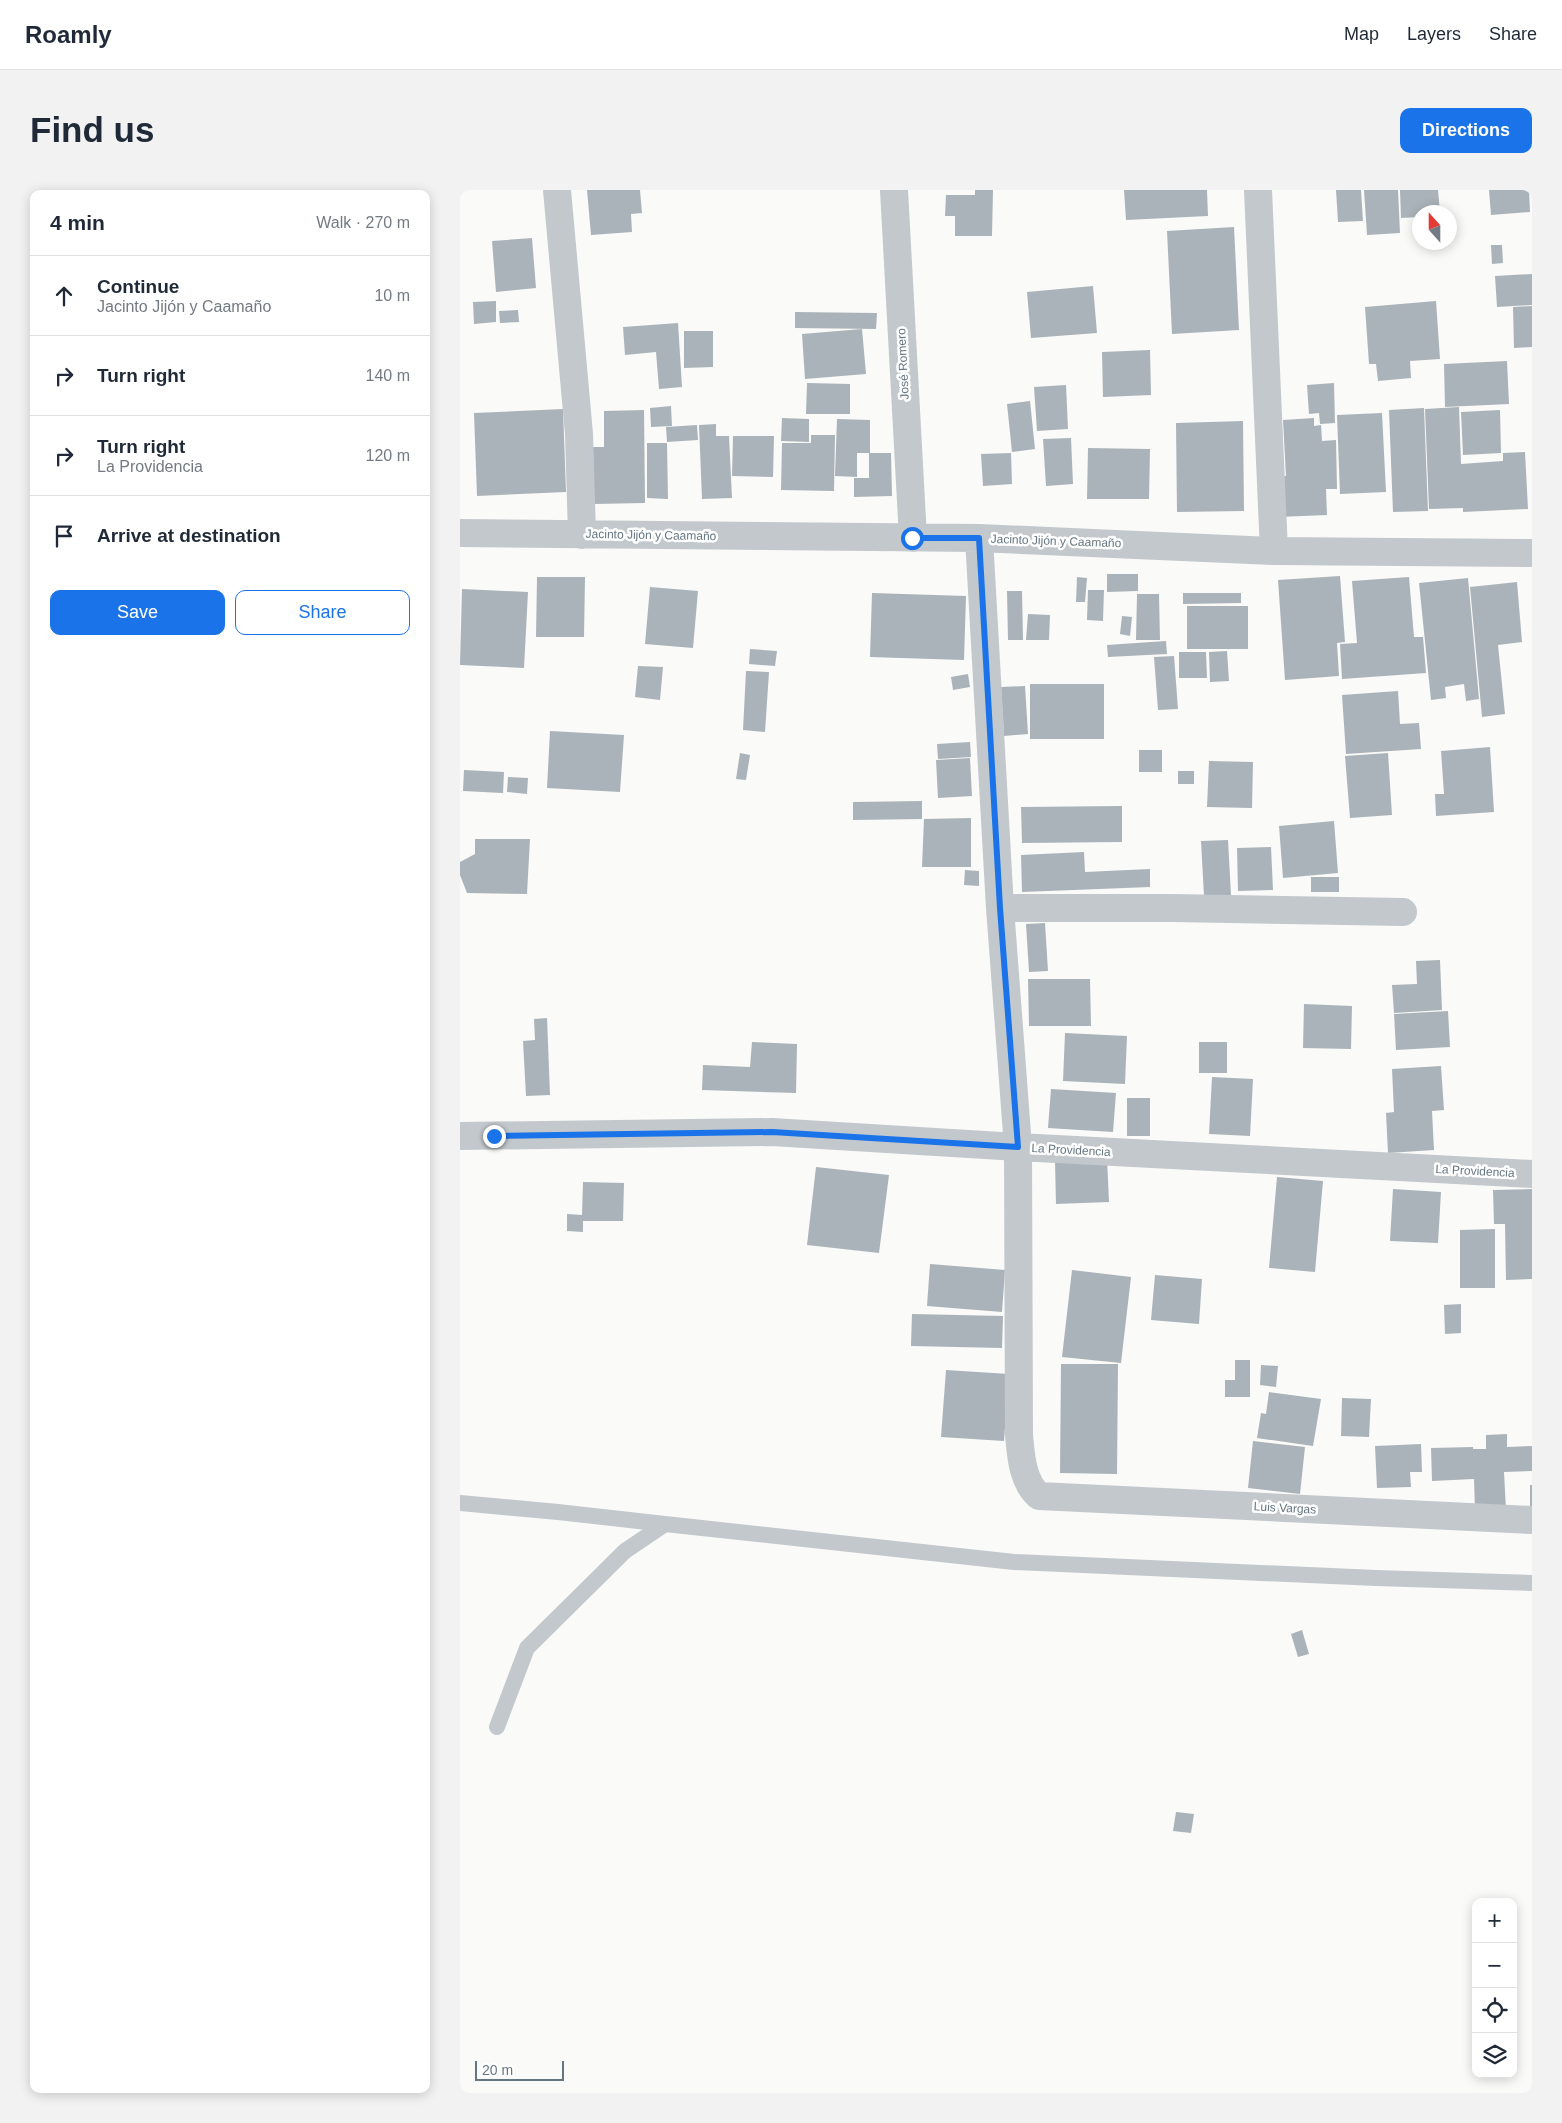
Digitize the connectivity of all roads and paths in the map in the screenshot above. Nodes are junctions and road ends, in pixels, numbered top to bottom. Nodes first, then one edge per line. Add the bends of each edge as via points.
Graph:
1 (557, 190) edge
2 (894, 190) edge
3 (1258, 190) edge
4 (460, 533) edge
5 (582, 534) junction
6 (912, 538) junction
7 (979, 538) junction
8 (1274, 551) junction
9 (1532, 553) edge
10 (1000, 908) junction
11 (1403, 912) dead end
12 (460, 1136) edge
13 (1018, 1147) junction
14 (1532, 1174) edge
15 (460, 1503) edge
16 (1532, 1520) edge
17 (666, 1524) junction
18 (1532, 1583) edge
19 (497, 1727) dead end

1 - 5 street via 579,434
2 - 6 street, José Romero
3 - 8 street
4 - 5 street, Jacinto Jijón y Caamaño
5 - 6 street, Jacinto Jijón y Caamaño
6 - 7 street, Jacinto Jijón y Caamaño
7 - 8 street, Jacinto Jijón y Caamaño
7 - 10 street
8 - 9 street, Jacinto Jijón y Caamaño
10 - 11 street
10 - 13 street
12 - 13 street, La Providencia via 772,1132
13 - 14 street, La Providencia
13 - 16 street, Luis Vargas via 1019,1435 1021,1461 1032,1490 1039,1496
15 - 17 lane
17 - 18 lane via 1014,1562
17 - 19 lane via 625,1551 526,1648

